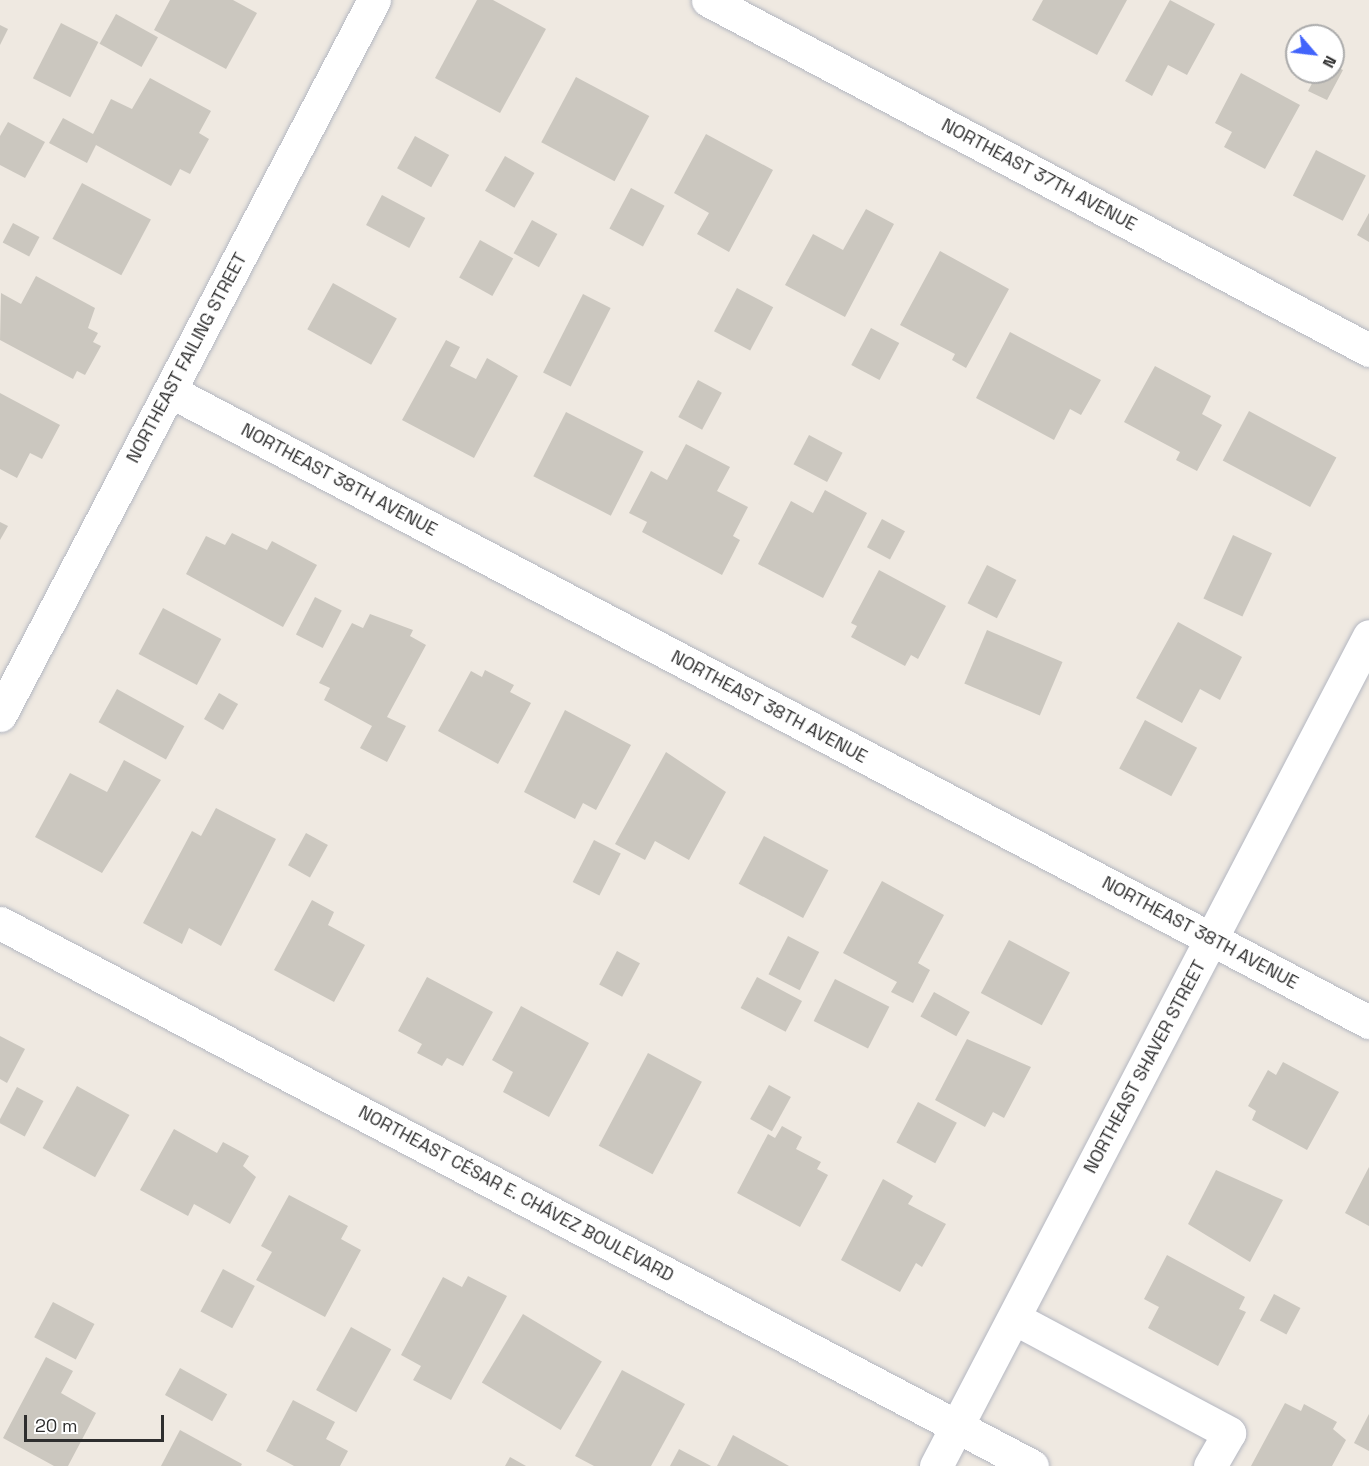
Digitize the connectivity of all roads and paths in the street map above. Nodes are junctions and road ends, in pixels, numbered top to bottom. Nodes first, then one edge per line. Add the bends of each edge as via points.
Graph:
1 (374, 0) edge
2 (708, 0) edge
3 (1369, 350) edge
4 (170, 391) junction
5 (1369, 636) edge
6 (0, 715) edge
7 (0, 923) edge
8 (1212, 939) junction
9 (1369, 1022) edge
10 (1014, 1318) junction
11 (957, 1426) junction
12 (936, 1466) edge
13 (1032, 1466) edge
14 (1210, 1466) edge

1 - 4 street, NORTHEAST FAILING STREET
2 - 3 street, NORTHEAST 37TH AVENUE
4 - 6 street, NORTHEAST FAILING STREET
4 - 8 street, NORTHEAST 38TH AVENUE
5 - 8 street, NORTHEAST SHAVER STREET
7 - 11 street, NORTHEAST CÉSAR E. CHÁVEZ BOULEVARD
8 - 9 street, NORTHEAST 38TH AVENUE
8 - 10 street, NORTHEAST SHAVER STREET
10 - 11 street, NORTHEAST SHAVER STREET
10 - 14 street via 1228,1432
11 - 12 street, NORTHEAST SHAVER STREET
11 - 13 street, NORTHEAST CÉSAR E. CHÁVEZ BOULEVARD

